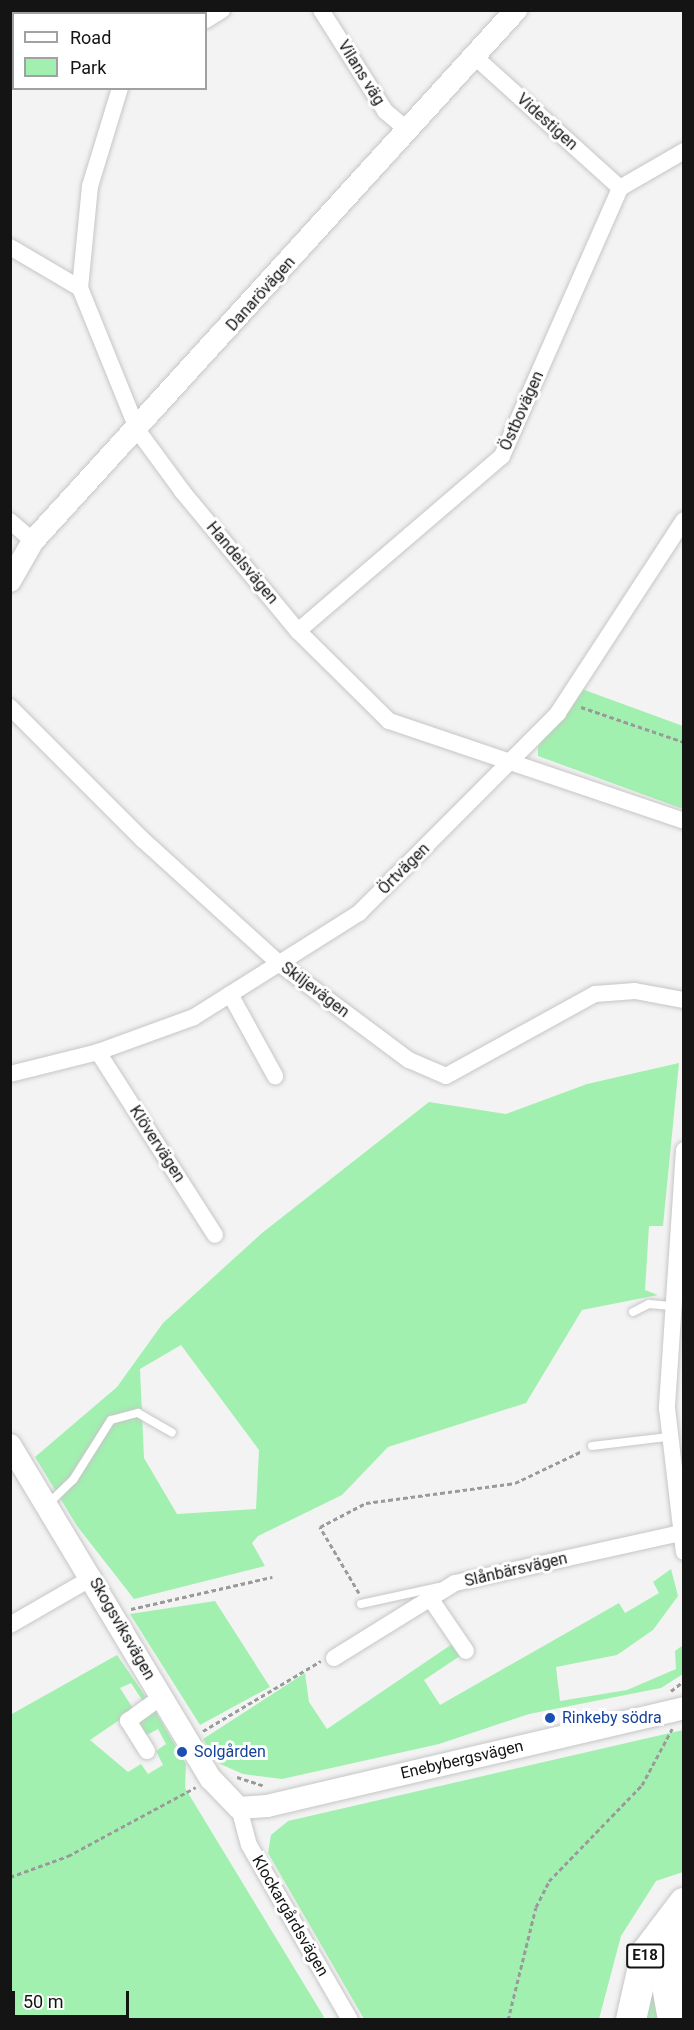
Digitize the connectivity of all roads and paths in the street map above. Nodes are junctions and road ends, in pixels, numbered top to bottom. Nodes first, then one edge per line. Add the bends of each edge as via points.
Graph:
1 (222, 10) edge
2 (321, 10) edge
3 (516, 10) edge
4 (207, 19) edge
5 (474, 56) junction
6 (119, 90) edge
7 (408, 130) junction
8 (684, 151) edge
9 (620, 188) junction
10 (10, 247) edge
11 (81, 288) junction
12 (138, 431) junction
13 (684, 520) edge
14 (10, 521) edge
15 (33, 541) junction
16 (10, 581) edge
17 (298, 631) junction
18 (566, 701) junction
19 (10, 707) edge
20 (684, 742) edge
21 (512, 762) junction
22 (684, 821) edge
23 (280, 964) junction
24 (230, 994) junction
25 (684, 1000) edge
26 (98, 1052) junction
27 (10, 1074) edge
28 (275, 1076) dead end
29 (684, 1150) edge
30 (681, 1194) edge
31 (215, 1235) dead end
32 (671, 1306) junction
33 (633, 1312) dead end
34 (172, 1433) dead end
35 (676, 1435) edge
36 (10, 1445) edge
37 (592, 1446) joint
38 (47, 1504) junction
39 (682, 1532) edge
40 (684, 1552) edge
41 (93, 1577) junction
42 (272, 1577) dead end
43 (454, 1583) junction
44 (430, 1598) junction
45 (363, 1604) joint
46 (124, 1611) dead end
47 (10, 1625) edge
48 (466, 1651) dead end
49 (334, 1658) joint
50 (161, 1697) junction
51 (680, 1702) edge
52 (188, 1739) junction
53 (147, 1751) dead end
54 (239, 1808) junction
55 (684, 1904) edge
56 (684, 1937) edge
57 (350, 2019) edge
58 (508, 2019) edge
59 (631, 2019) edge
60 (673, 2019) edge

1 - 4 street
2 - 7 street, Vilans väg via 385,111
3 - 5 street, Danarövägen
5 - 7 street, Danarövägen
5 - 9 street, Videstigen
6 - 11 street, Handelsvägen via 90,186
7 - 12 street, Danarövägen
8 - 9 street
9 - 17 street, Östbovägen via 502,456
10 - 11 street
11 - 12 street, Handelsvägen
12 - 15 street, Danarövägen
12 - 17 street, Handelsvägen
13 - 18 street, Örtvägen
14 - 15 street
15 - 16 street, Danarövägen
17 - 21 street, Handelsvägen via 389,721
18 - 20 path
18 - 21 street, Örtvägen
19 - 23 street, Skiljevägen via 142,839
21 - 22 street, Handelsvägen
21 - 23 street, Örtvägen via 359,913
23 - 24 street, Örtvägen
23 - 25 street, Skiljevägen via 409,1060 446,1076 596,994 635,991
24 - 26 street, Örtvägen via 194,1017
24 - 28 street
26 - 27 street, Örtvägen
26 - 31 street, Klövervägen
29 - 30 street
30 - 32 street
32 - 33 lane via 649,1304
32 - 35 street
34 - 38 lane via 138,1413 111,1419 73,1480
35 - 37 lane
35 - 39 street
36 - 38 street, Skogsviksvägen
37 - 45 path via 560,1466 515,1482 366,1503 320,1527
38 - 41 street, Skogsviksvägen
39 - 40 street
39 - 43 street, Slånbärsvägen
41 - 47 street
41 - 50 street, Skogsviksvägen
42 - 46 path
43 - 44 street, Slånbärsvägen
43 - 45 lane
44 - 48 street
44 - 49 street, Slånbärsvägen
49 - 52 path via 318,1661
50 - 52 street, Skogsviksvägen
50 - 53 street via 129,1721
51 - 54 street, Enebybergsvägen via 267,1806
51 - 58 path via 683,1723 673,1727 670,1740 642,1785 549,1881 536,1907
52 - 54 street, Skogsviksvägen via 224,1797
54 - 57 street, Klockargårdsvägen via 249,1845
55 - 59 highway, E18 via 646,1953
56 - 60 highway, E18 via 666,1982

